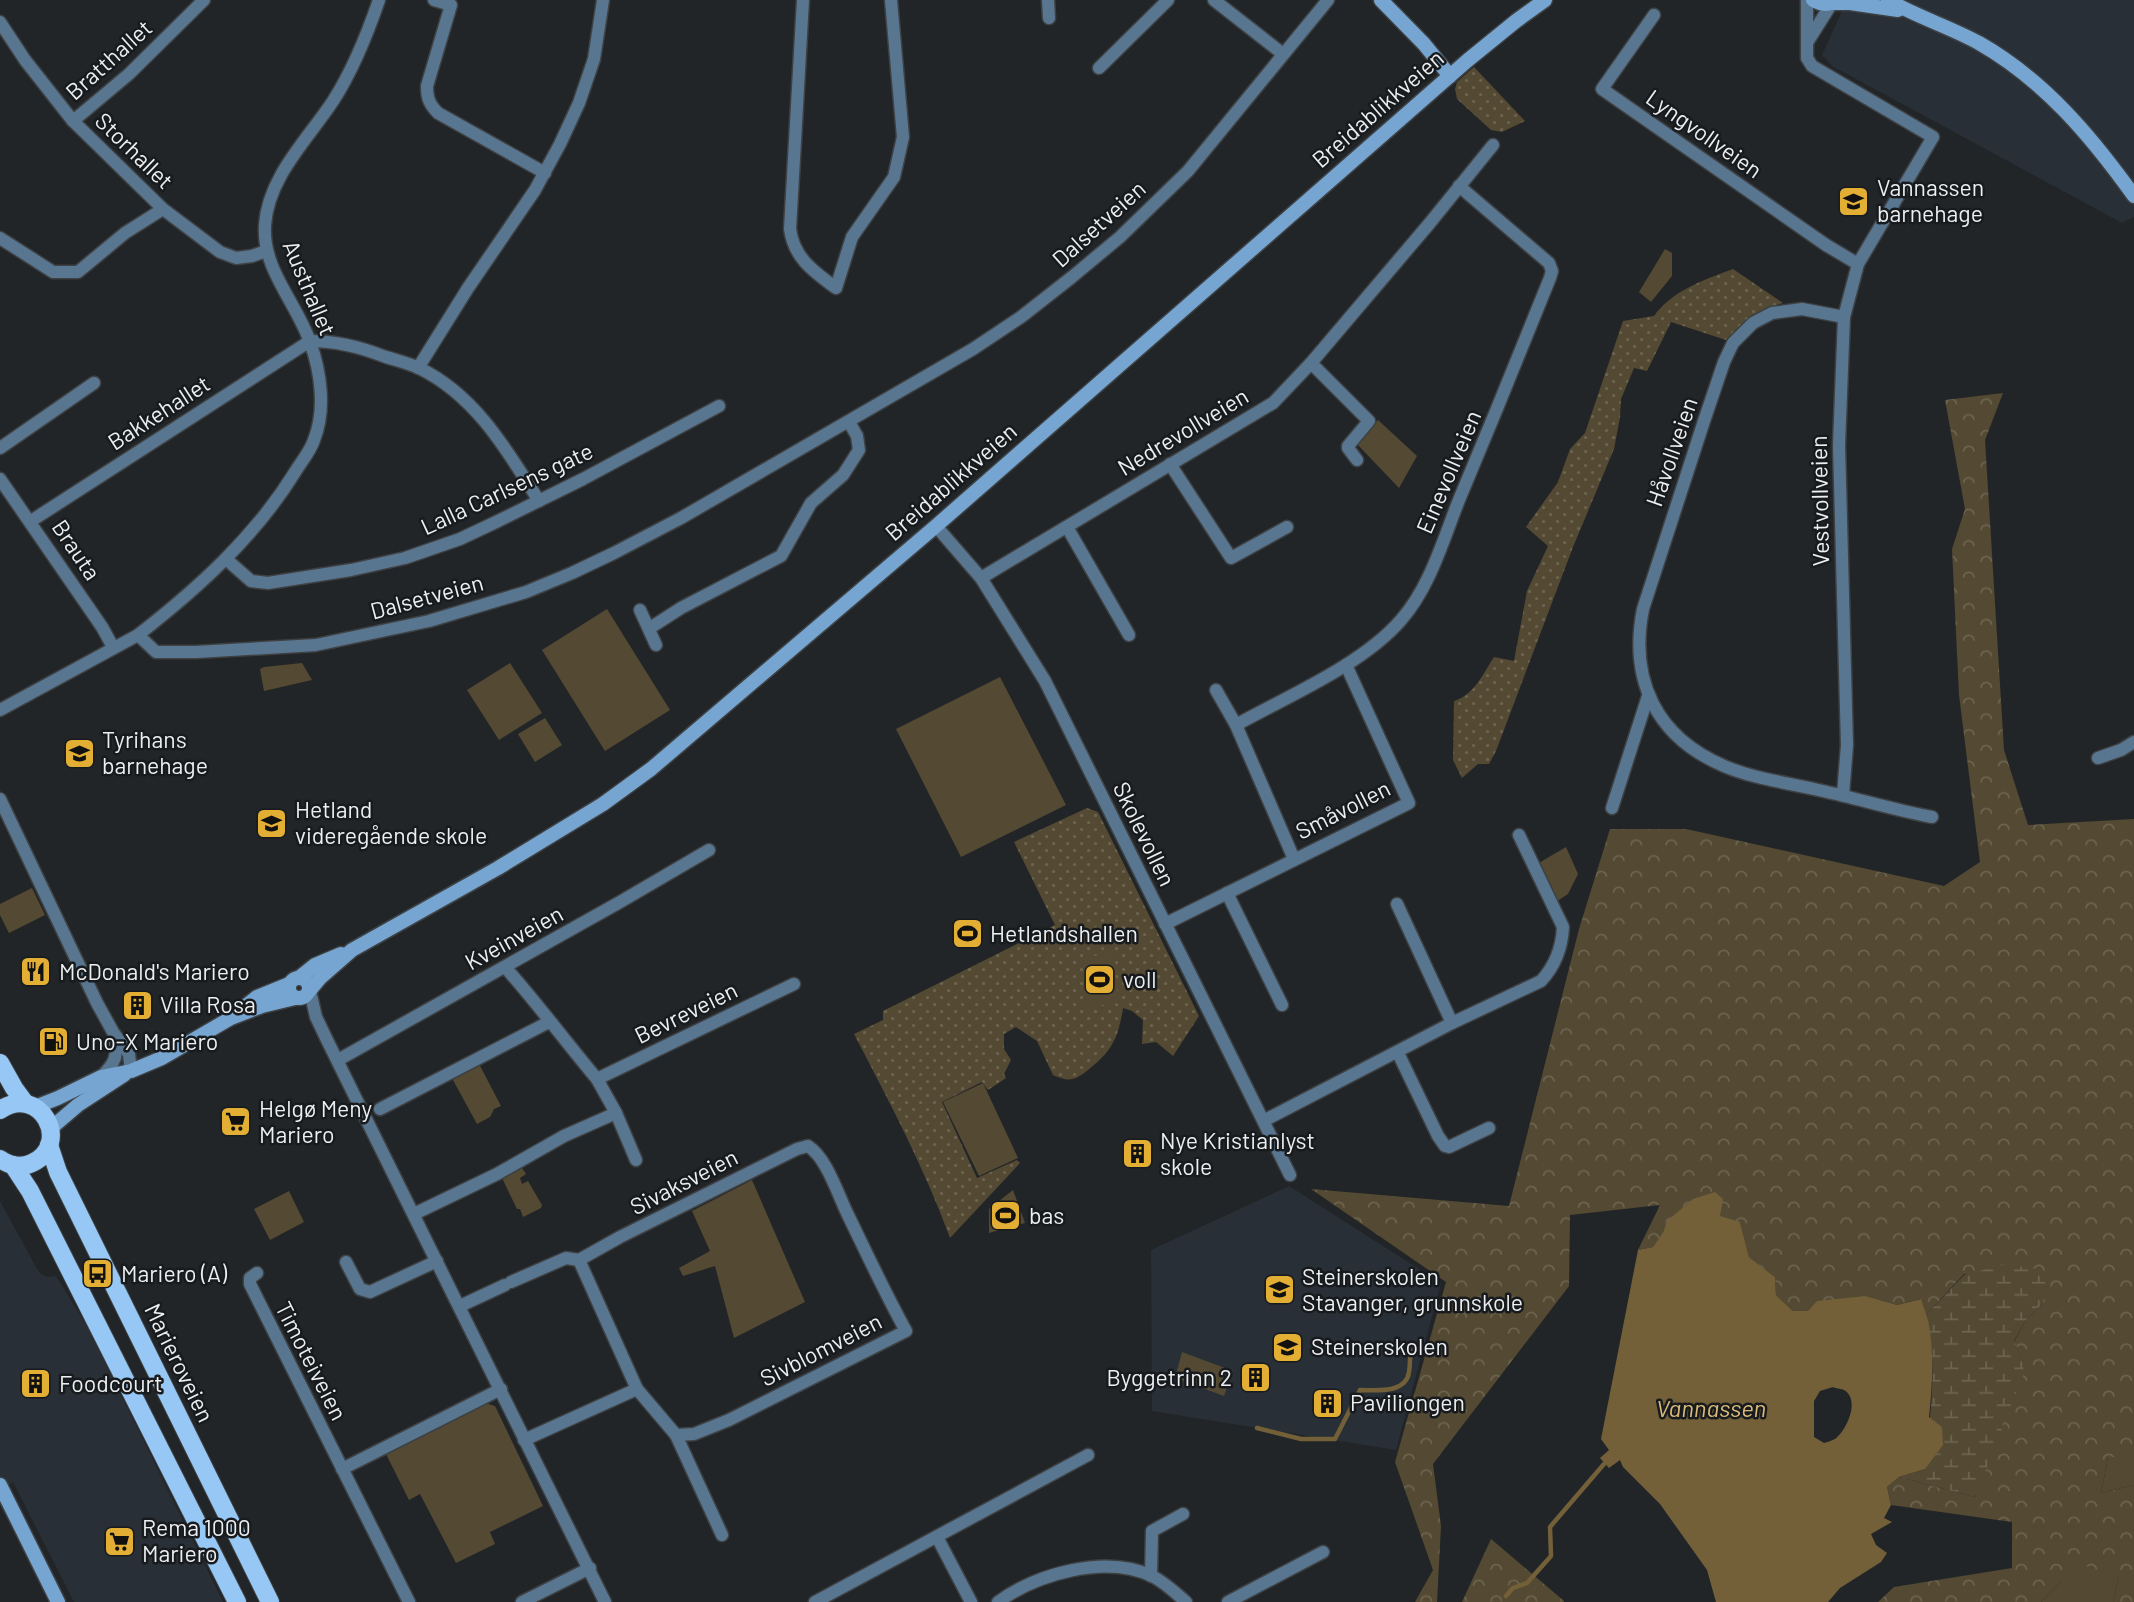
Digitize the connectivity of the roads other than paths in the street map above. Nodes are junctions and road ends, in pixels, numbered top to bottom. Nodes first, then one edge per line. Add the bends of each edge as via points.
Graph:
1 (204, 0) edge
2 (379, 0) edge
3 (434, 0) edge
4 (603, 0) edge
5 (803, 0) edge
6 (891, 0) edge
7 (1048, 0) edge
8 (1168, 0) edge
9 (1214, 0) edge
10 (1328, 0) edge
11 (1381, 0) edge
12 (1545, 0) edge
13 (1807, 0) edge
14 (1813, 0) edge
15 (1888, 0) edge
16 (451, 2) edge
17 (1834, 2) edge
18 (1908, 11) junction
19 (1654, 15) dead end
20 (1049, 18) dead end
21 (1, 27) edge
22 (1806, 44) junction
23 (1283, 54) junction
24 (1099, 68) dead end
25 (1450, 76) junction
26 (73, 121) junction
27 (1493, 145) dead end
28 (545, 173) junction
29 (1460, 186) junction
30 (2134, 195) edge
31 (163, 209) junction
32 (0, 238) edge
33 (266, 251) junction
34 (1858, 264) junction
35 (1844, 317) junction
36 (310, 341) junction
37 (1311, 363) junction
38 (418, 368) junction
39 (94, 383) dead end
40 (719, 406) dead end
41 (849, 422) junction
42 (0, 448) edge
43 (1357, 460) dead end
44 (1170, 464) junction
45 (0, 479) edge
46 (539, 501) junction
47 (31, 521) junction
48 (936, 526) junction
49 (1067, 527) junction
50 (1287, 527) dead end
51 (226, 559) junction
52 (981, 578) junction
53 (640, 610) dead end
54 (650, 628) junction
55 (138, 635) junction
56 (1129, 635) dead end
57 (656, 645) dead end
58 (113, 648) junction
59 (1346, 664) junction
60 (1216, 690) dead end
61 (1648, 696) junction
62 (0, 710) edge
63 (1236, 725) junction
64 (2134, 742) edge
65 (2098, 758) dead end
66 (1843, 796) junction
67 (0, 799) edge
68 (1612, 808) dead end
69 (1932, 817) dead end
70 (1519, 835) dead end
71 (709, 850) dead end
72 (1294, 859) junction
73 (1227, 893) junction
74 (1397, 904) dead end
75 (1165, 924) junction
76 (352, 950) junction
77 (505, 967) junction
78 (794, 984) dead end
79 (295, 989) junction
80 (310, 990) junction
81 (1282, 1006) dead end
82 (316, 1017) junction
83 (549, 1022) junction
84 (1452, 1023) junction
85 (113, 1032) junction
86 (1398, 1053) junction
87 (338, 1060) junction
88 (0, 1063) edge
89 (131, 1071) junction
90 (100, 1077) junction
91 (597, 1079) junction
92 (30, 1105) junction
93 (380, 1109) dead end
94 (0, 1110) edge
95 (616, 1113) junction
96 (1265, 1120) junction
97 (1489, 1128) dead end
98 (50, 1137) junction
99 (808, 1146) joint
100 (636, 1160) dead end
101 (4, 1162) edge
102 (1290, 1175) dead end
103 (414, 1214) junction
104 (579, 1260) junction
105 (437, 1261) junction
106 (346, 1262) dead end
107 (257, 1273) dead end
108 (460, 1306) junction
109 (501, 1389) junction
110 (637, 1390) junction
111 (676, 1434) junction
112 (524, 1440) junction
113 (1088, 1455) dead end
114 (342, 1469) junction
115 (0, 1485) edge
116 (1183, 1514) dead end
117 (722, 1535) dead end
118 (937, 1537) junction
119 (1324, 1552) dead end
120 (590, 1568) junction
121 (1151, 1576) junction
122 (58, 1602) edge
123 (237, 1602) edge
124 (270, 1602) edge
125 (409, 1602) edge
126 (522, 1602) edge
127 (605, 1602) edge
128 (815, 1602) edge
129 (971, 1602) edge
130 (998, 1602) edge
131 (1186, 1602) edge
132 (1228, 1602) edge

1 - 26 street, Bratthallet
2 - 33 street, Austhallet via 334,99 286,166 273,193 265,223
3 - 16 street
4 - 28 street via 594,59 579,103
5 - 6 street via 790,229 796,253 836,288 852,237 894,177 903,137
7 - 20 street
8 - 24 street
9 - 23 street
10 - 23 street, Dalsetveien
11 - 25 main road
12 - 25 main road, Breidablikkveien
13 - 22 street
14 - 17 main road
15 - 18 main road
16 - 28 street via 427,86 430,105
17 - 18 main road
17 - 22 street
18 - 30 main road via 1981,44 2042,87 2077,121
19 - 34 street, Lyngvollveien via 1602,89
21 - 26 street, Storhallet
22 - 34 street, Vestvollveien via 1807,58 1822,74 1933,137
23 - 41 street, Dalsetveien via 1188,171 1110,245 1021,317
25 - 48 main road, Breidablikkveien
26 - 31 street, Storhallet
27 - 29 street, Nedrevollveien
28 - 38 street
29 - 37 street, Nedrevollveien
29 - 59 street, Einevollveien via 1549,263 1552,271 1416,598 1382,638
31 - 32 street via 78,272 53,272
31 - 33 street, Storhallet via 220,252 236,258
33 - 36 street, Austhallet
34 - 35 street, Vestvollveien
35 - 61 street, Håvollveien via 1802,309 1773,313 1753,323 1733,343 1643,609 1638,635
35 - 66 street, Vestvollveien via 1839,432 1847,745
36 - 38 street via 356,347
36 - 47 street, Bakkehallet
36 - 51 street, Austhallet via 321,394 314,440 285,489
37 - 43 street via 1369,421 1348,446
37 - 44 street, Nedrevollveien via 1273,403
38 - 46 street via 461,396 482,417
39 - 42 street
40 - 46 street, Lalla Carlsens gate
41 - 54 street via 859,450 843,475 811,503 781,556
41 - 55 street, Dalsetveien via 614,553 526,592 429,621 316,645 156,652
44 - 49 street, Nedrevollveien
44 - 50 street via 1231,558
45 - 47 street, Brauta
46 - 51 street, Lalla Carlsens gate via 429,551 351,570 251,582
47 - 58 street, Brauta
48 - 52 street, Skolevollen
48 - 76 main road, Breidablikkveien via 642,776 510,861
49 - 52 street, Nedrevollveien
49 - 56 street
51 - 55 street, Austhallet
52 - 75 street, Skolevollen via 1045,681
53 - 54 street
54 - 57 street
55 - 58 street
58 - 62 street
59 - 63 street, Einevollveien
59 - 72 street, Småvollen via 1409,803
60 - 63 street
61 - 66 street, Håvollveien via 1672,730 1712,760 1738,771
61 - 68 street
63 - 72 street
64 - 65 street
66 - 69 street
67 - 85 street
70 - 84 street via 1563,927 1552,969 1541,981
71 - 77 street, Kveinveien
72 - 73 street, Småvollen
73 - 75 street, Småvollen
73 - 81 street
74 - 84 street
75 - 96 street, Skolevollen
76 - 79 main road, Breidablikkveien via 315,965
76 - 80 main road, Breidablikkveien
77 - 83 street
77 - 87 street, Kveinveien
78 - 91 street, Bevreveien
79 - 80 main road via 306,979
79 - 82 street
79 - 89 main road, Breidablikkveien via 257,997 232,1018
80 - 82 street
82 - 87 street
83 - 91 street
83 - 93 street
84 - 86 street
85 - 89 street via 129,1054
85 - 90 street via 114,1064
86 - 96 street
86 - 97 street via 1445,1146
87 - 103 street
88 - 92 main road, Marieroveien
89 - 90 main road, Breidablikkveien
89 - 98 main road, Breidablikkveien via 78,1104
90 - 92 main road, Breidablikkveien via 58,1098
91 - 95 street
92 - 94 main road via 9,1104
92 - 98 main road, Marieroveien via 43,1114
95 - 100 street
95 - 103 street
96 - 102 street, Skolevollen
98 - 101 main road via 43,1155 34,1162
98 - 124 main road, Marieroveien via 58,1172
99 - 104 street, Sivaksveien
99 - 111 street, Sivblomveien via 830,1176 906,1331 729,1420 694,1434
101 - 123 main road via 30,1191
103 - 105 street
104 - 108 street, Sivaksveien via 566,1258
104 - 110 street
105 - 106 street via 370,1292 360,1289
105 - 108 street
107 - 114 street, Timoteiveien via 250,1284
108 - 109 street
109 - 112 street
109 - 114 street
110 - 111 street
110 - 112 street
111 - 117 street
112 - 120 street
113 - 118 street
114 - 125 street, Timoteiveien
115 - 122 main road
116 - 121 street via 1152,1531
118 - 128 street
118 - 129 street
119 - 132 street
120 - 126 street
120 - 127 street
121 - 130 street via 1111,1567 1088,1568 1041,1578
121 - 131 street

